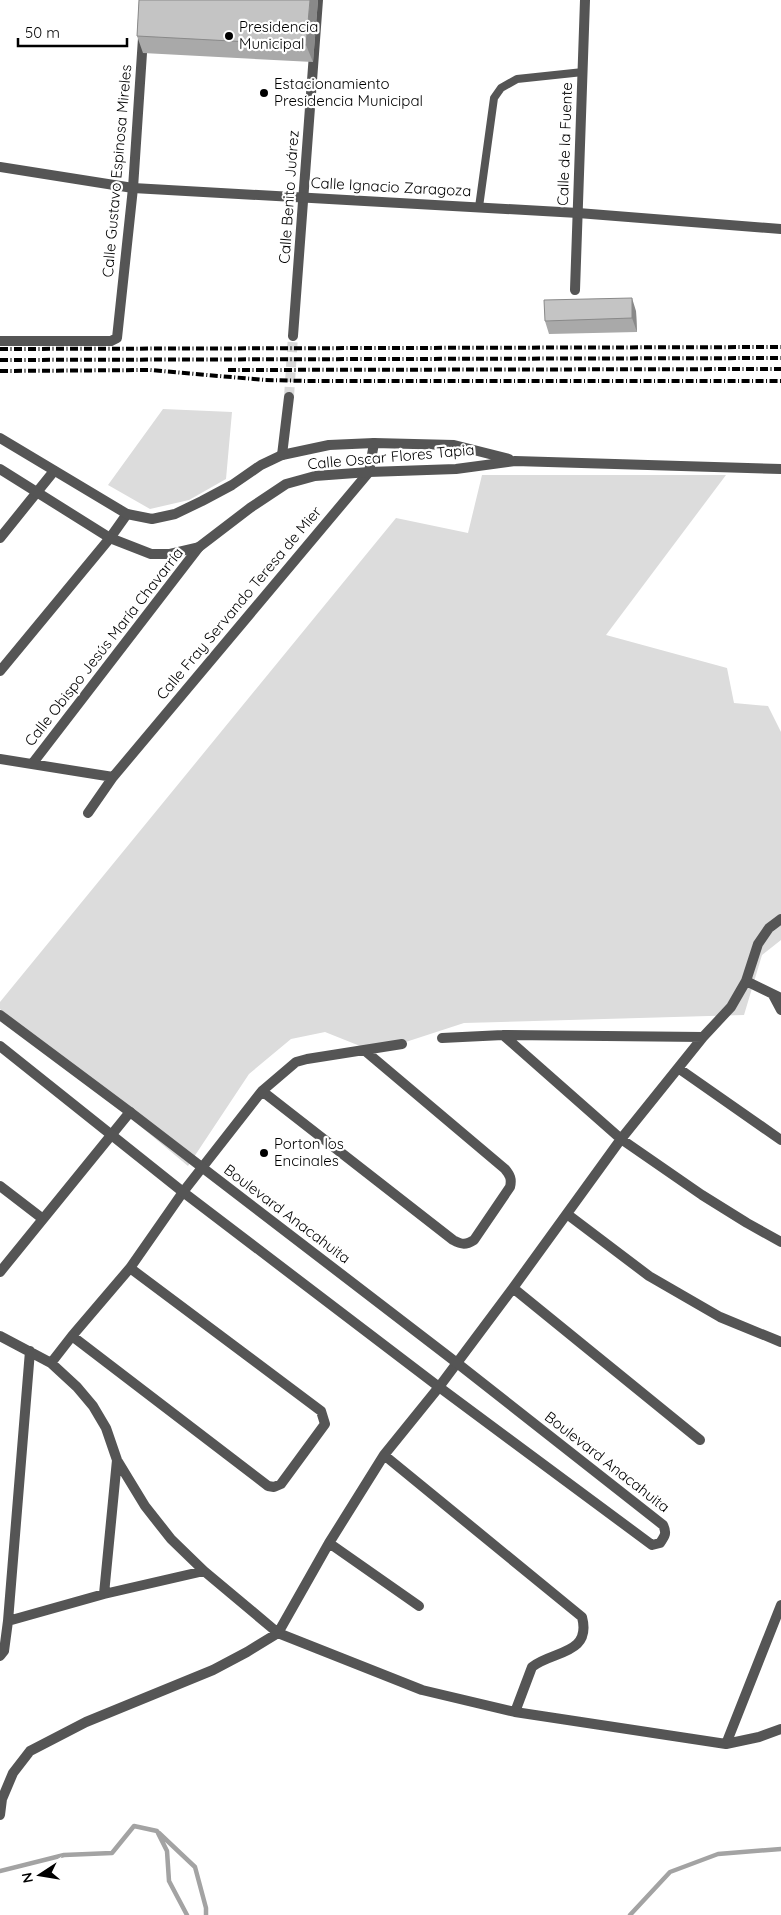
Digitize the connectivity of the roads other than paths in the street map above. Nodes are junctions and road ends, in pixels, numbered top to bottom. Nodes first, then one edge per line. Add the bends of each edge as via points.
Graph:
1 (318, 0) edge
2 (585, 0) edge
3 (144, 30) edge
4 (583, 72) junction
5 (0, 168) edge
6 (133, 188) junction
7 (303, 198) junction
8 (480, 208) junction
9 (578, 213) junction
10 (781, 229) edge
11 (575, 290) dead end
12 (293, 336) tunnel mouth
13 (0, 340) edge
14 (289, 397) tunnel mouth
15 (0, 438) edge
16 (374, 443) junction
17 (282, 455) junction
18 (515, 460) junction
19 (781, 468) edge
20 (0, 469) edge
21 (54, 471) junction
22 (368, 472) junction
23 (38, 492) junction
24 (127, 514) junction
25 (0, 538) edge
26 (110, 538) junction
27 (199, 547) junction
28 (0, 670) edge
29 (0, 759) edge
30 (32, 764) junction
31 (114, 777) junction
32 (88, 813) dead end
33 (781, 919) edge
34 (746, 981) junction
35 (777, 997) edge
36 (781, 1010) edge
37 (0, 1015) edge
38 (503, 1035) junction
39 (703, 1037) junction
40 (442, 1038) dead end
41 (402, 1044) dead end
42 (0, 1046) edge
43 (364, 1050) junction
44 (678, 1068) junction
45 (262, 1091) junction
46 (130, 1112) junction
47 (112, 1136) junction
48 (621, 1139) junction
49 (781, 1140) edge
50 (202, 1168) junction
51 (0, 1186) edge
52 (183, 1192) junction
53 (568, 1214) junction
54 (44, 1219) junction
55 (781, 1242) edge
56 (130, 1268) junction
57 (0, 1272) edge
58 (513, 1288) junction
59 (0, 1336) edge
60 (72, 1336) junction
61 (781, 1342) edge
62 (30, 1351) junction
63 (457, 1362) junction
64 (51, 1363) junction
65 (439, 1387) junction
66 (700, 1440) dead end
67 (384, 1455) junction
68 (117, 1460) junction
69 (329, 1543) junction
70 (204, 1571) junction
71 (104, 1594) junction
72 (781, 1605) edge
73 (419, 1606) dead end
74 (8, 1621) junction
75 (278, 1633) junction
76 (0, 1656) edge
77 (515, 1712) junction
78 (781, 1729) edge
79 (726, 1744) junction
80 (0, 1816) edge

1 - 7 street, Calle Benito Juárez
2 - 4 street, Calle de la Fuente
3 - 6 street, Calle Gustavo Espinosa Mireles
4 - 8 lane via 517,79 501,88 494,98
4 - 9 street, Calle de la Fuente
5 - 6 street, Calle Ignacio Zaragoza
6 - 7 street, Calle Ignacio Zaragoza
6 - 13 street, Calle Gustavo Espinosa Mireles via 116,338 112,341
7 - 8 street, Calle Ignacio Zaragoza
7 - 12 street, Calle Benito Juárez
8 - 9 street, Calle Ignacio Zaragoza
9 - 10 street, Calle Ignacio Zaragoza
9 - 11 street, Calle de la Fuente
14 - 17 street
15 - 21 street, Calle Oscar Flores Tapia
16 - 17 street, Calle Oscar Flores Tapia via 329,445
16 - 18 street, Calle Oscar Flores Tapia via 454,445
16 - 22 street, Calle Fray Servando Teresa de Mier
17 - 24 street, Calle Oscar Flores Tapia via 175,514 152,518
18 - 19 street, Calle Oscar Flores Tapia
18 - 22 street, Calle Oscar Flores Tapia via 456,469
20 - 23 street, Calle Oscar Flores Tapia
21 - 23 street
21 - 24 street, Calle Oscar Flores Tapia
22 - 27 street, Calle Oscar Flores Tapia via 315,476 286,484
22 - 31 street, Calle Fray Servando Teresa de Mier
23 - 25 street
23 - 26 street, Calle Oscar Flores Tapia
24 - 26 street
26 - 27 street, Calle Oscar Flores Tapia via 151,554
26 - 28 street
27 - 30 street, Calle Obispo Jesús María Chavarría
29 - 30 street
30 - 31 street
31 - 32 street, Calle Fray Servando Teresa de Mier
33 - 34 street via 769,928 758,944
34 - 35 street
34 - 39 street via 731,1007
35 - 36 street
37 - 46 street, Boulevard Anacahuita
38 - 39 street
38 - 40 street
38 - 48 street
39 - 44 street
41 - 43 street
42 - 47 street, Boulevard Anacahuita
43 - 45 street via 296,1062
43 - 45 street via 509,1175 510,1187 468,1244 461,1245 453,1240
44 - 48 street
44 - 49 street
45 - 50 street
46 - 47 street
46 - 50 street, Boulevard Anacahuita
47 - 52 street, Boulevard Anacahuita
47 - 54 street
48 - 53 street
48 - 55 street via 702,1195
50 - 52 street
50 - 63 street, Boulevard Anacahuita
51 - 54 street
52 - 56 street
52 - 65 street, Boulevard Anacahuita
53 - 58 street
53 - 61 street via 649,1276 720,1316
54 - 57 street
56 - 60 street
56 - 60 street via 321,1411 324,1424 281,1484 268,1486
58 - 63 street
58 - 66 street
59 - 62 street
60 - 64 street
62 - 64 street
62 - 74 street
63 - 65 street
63 - 65 street, Boulevard Anacahuita via 663,1525 666,1536 660,1543 652,1545
64 - 68 street via 93,1406 106,1428
65 - 67 street
67 - 69 street
67 - 77 street via 582,1616 584,1632 576,1646 532,1667
68 - 70 street via 145,1506 171,1539
68 - 71 street
69 - 73 street
69 - 75 street
70 - 71 street
70 - 75 street
71 - 74 street
72 - 79 street
74 - 76 street via 4,1651
75 - 77 street via 422,1690
75 - 80 street via 213,1670 86,1722 30,1751 13,1773 2,1799
77 - 79 street
78 - 79 street

